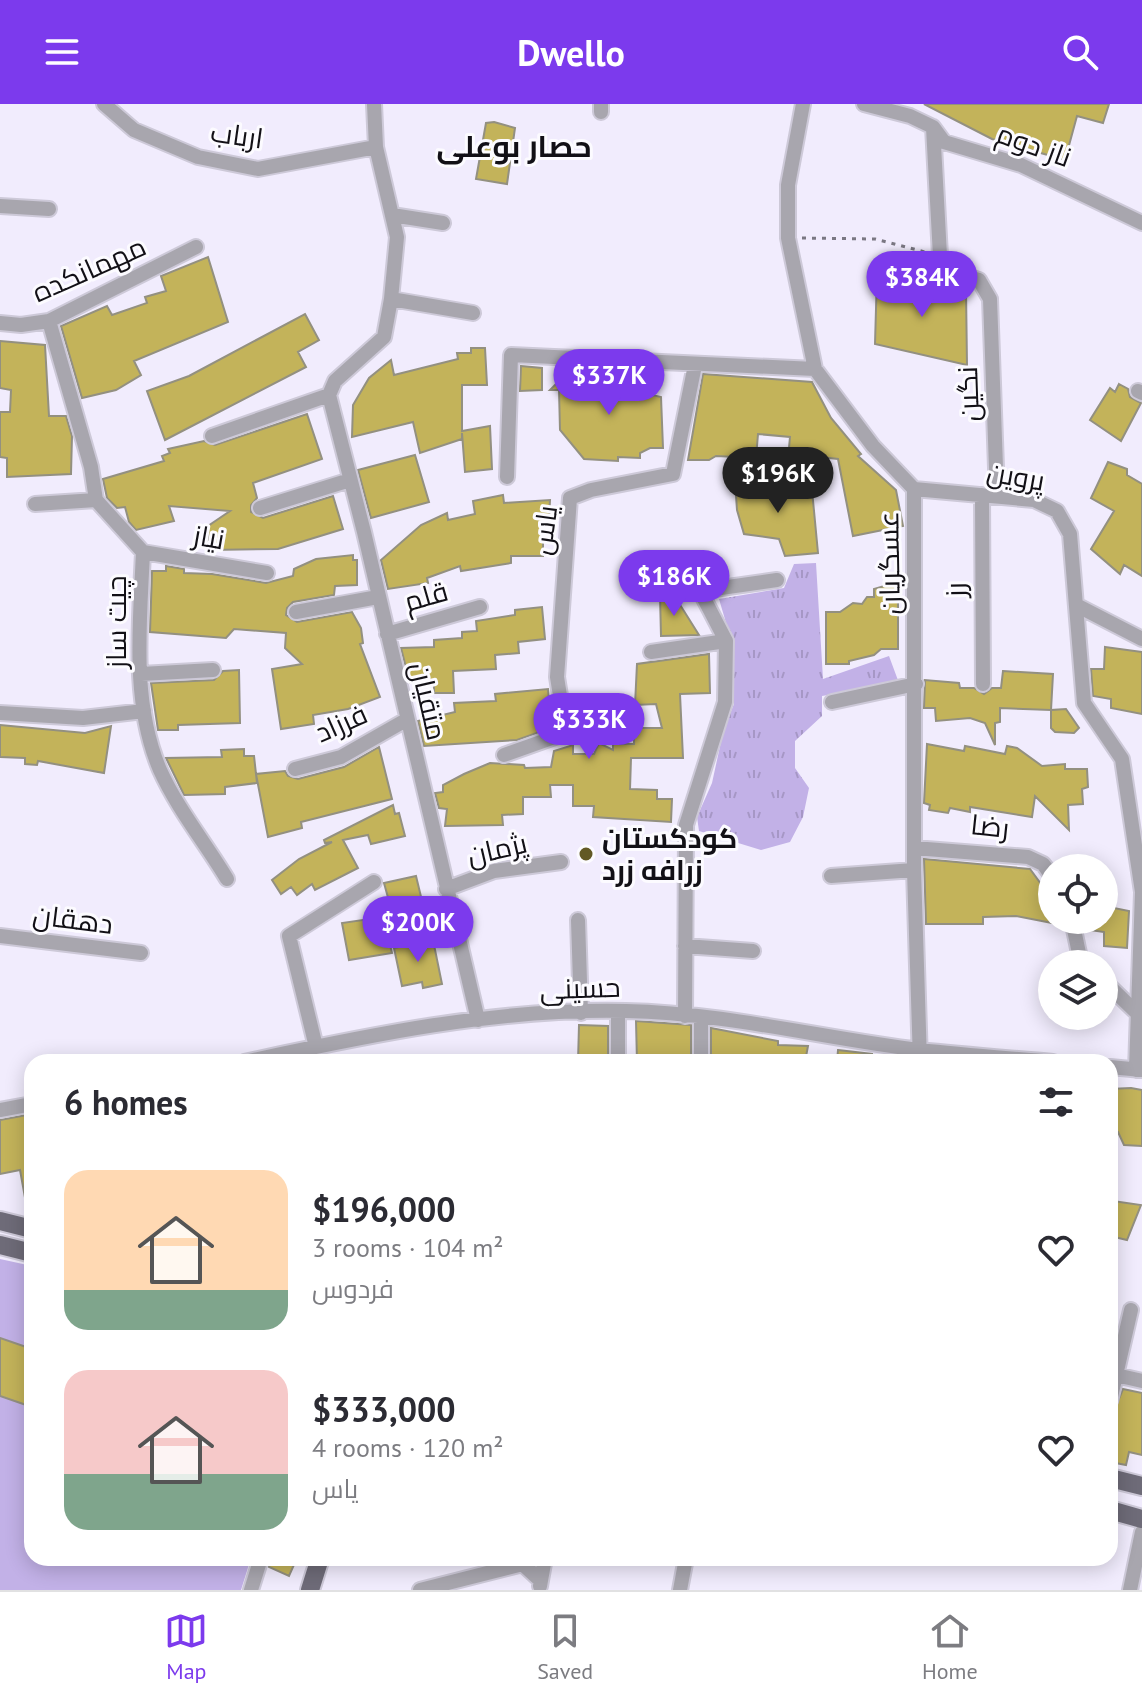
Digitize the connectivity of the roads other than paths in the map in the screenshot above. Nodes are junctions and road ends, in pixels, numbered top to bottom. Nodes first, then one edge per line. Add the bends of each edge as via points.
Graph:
1 (104, 104) edge
2 (374, 104) edge
3 (803, 104) edge
4 (864, 104) edge
5 (933, 127) junction
6 (376, 147) junction
7 (0, 206) edge
8 (49, 209) dead end
9 (392, 215) junction
10 (443, 223) dead end
11 (1142, 223) edge
12 (196, 247) dead end
13 (391, 299) junction
14 (473, 313) dead end
15 (49, 321) junction
16 (0, 323) edge
17 (695, 365) junction
18 (815, 369) junction
19 (329, 395) junction
20 (212, 436) dead end
21 (507, 477) dead end
22 (350, 480) junction
23 (914, 489) junction
24 (989, 495) junction
25 (96, 500) junction
26 (35, 504) dead end
27 (260, 508) dead end
28 (143, 552) junction
29 (267, 573) dead end
30 (777, 580) dead end
31 (378, 597) junction
32 (1078, 606) junction
33 (480, 607) dead end
34 (296, 612) dead end
35 (387, 634) junction
36 (1142, 639) edge
37 (726, 641) junction
38 (651, 652) dead end
39 (213, 670) dead end
40 (141, 674) junction
41 (916, 684) junction
42 (983, 684) dead end
43 (832, 702) dead end
44 (144, 711) junction
45 (0, 713) edge
46 (406, 720) junction
47 (504, 755) dead end
48 (295, 769) dead end
49 (914, 848) junction
50 (561, 862) dead end
51 (1038, 862) edge
52 (914, 870) junction
53 (831, 876) dead end
54 (227, 879) dead end
55 (374, 882) dead end
56 (446, 889) junction
57 (578, 920) dead end
58 (0, 936) edge
59 (685, 946) junction
60 (753, 951) dead end
61 (141, 953) dead end
62 (1118, 995) edge
63 (618, 1011) junction
64 (581, 1013) junction
65 (1138, 1014) junction
66 (685, 1016) junction
67 (701, 1018) junction
68 (478, 1020) junction
69 (316, 1047) junction
70 (282, 1054) edge
71 (618, 1054) edge
72 (701, 1054) edge
73 (908, 1054) edge
74 (920, 1054) edge
75 (1118, 1068) edge
76 (1139, 1070) edge
77 (24, 1106) edge
78 (0, 1110) edge
79 (0, 1221) edge
80 (24, 1227) edge
81 (0, 1245) edge
82 (24, 1251) edge
83 (1131, 1310) dead end
84 (1118, 1366) edge
85 (1118, 1375) edge
86 (1142, 1381) edge
87 (1118, 1480) edge
88 (1142, 1486) edge
89 (1118, 1512) edge
90 (1142, 1519) edge
91 (1142, 1532) edge
92 (258, 1566) edge
93 (318, 1566) edge
94 (500, 1566) edge
95 (522, 1566) edge
96 (544, 1566) edge
97 (684, 1566) edge
98 (540, 1586) edge
99 (251, 1590) edge
100 (310, 1590) edge
101 (420, 1590) edge
102 (680, 1590) edge
103 (1130, 1590) edge

1 - 6 street, ارباب via 134,130 198,157 258,169
2 - 6 street
3 - 18 street, عسگریان via 788,185 788,238
4 - 5 street, ناز دوم
5 - 11 street, ناز دوم via 944,142 1021,165
5 - 24 street, نگین via 940,256 954,272 979,280 990,299
6 - 9 street
7 - 8 street
9 - 10 street
9 - 13 street via 397,237
12 - 15 street, مهمانکده
13 - 14 street
13 - 19 street via 384,337 335,381
15 - 16 street, مهمانکده
15 - 25 street
17 - 18 street, یاس
17 - 21 street, یاس via 511,355
17 - 47 street, یاس via 673,474 570,498 557,677 566,733
18 - 23 street, عسگریان via 873,446
19 - 20 street
19 - 22 street, متقیان
22 - 27 street
22 - 31 street, متقیان
23 - 24 street, پروین
23 - 41 street, عسگریان
24 - 32 street, پروین via 1034,500 1057,511 1070,534
24 - 42 street, رز
25 - 26 street
25 - 28 street, چیت ساز
28 - 29 street, نیاز
28 - 40 street, چیت ساز
30 - 37 street via 700,591
31 - 34 street
31 - 35 street, متقیان
32 - 36 street
32 - 65 street, پروین via 1084,703 1124,766 1142,892
33 - 35 street, قلم
35 - 46 street, متقیان
37 - 38 street
37 - 59 street via 725,702 686,825
39 - 40 street
40 - 44 street, چیت ساز
41 - 43 street
41 - 49 street, عسگریان
44 - 45 street via 83,718
44 - 54 street, چیت ساز via 160,770
46 - 48 street, فرزاد via 341,757
46 - 56 street, متقیان
49 - 51 street, رضا
49 - 52 street, عسگریان
50 - 56 street, پژمان via 494,871
52 - 53 street
52 - 74 street, عسگریان
55 - 69 street via 289,936
56 - 68 street, متقیان
57 - 64 street
58 - 61 street, دهقان
59 - 60 street
59 - 66 street
62 - 65 street
63 - 64 street, حسینی
63 - 66 street, حسینی
63 - 71 street
64 - 68 street, حسینی
65 - 76 street, پروین
66 - 67 street, حسینی
67 - 72 street
67 - 73 street, حسینی
68 - 69 street, حسینی via 404,1028
69 - 70 street, حسینی
75 - 76 street
77 - 78 street
79 - 80 main road
81 - 82 main road
83 - 84 street
85 - 86 street
87 - 88 main road
89 - 90 main road
91 - 103 street
92 - 99 street
93 - 100 main road
94 - 101 street
95 - 98 street
96 - 98 street
97 - 102 street

